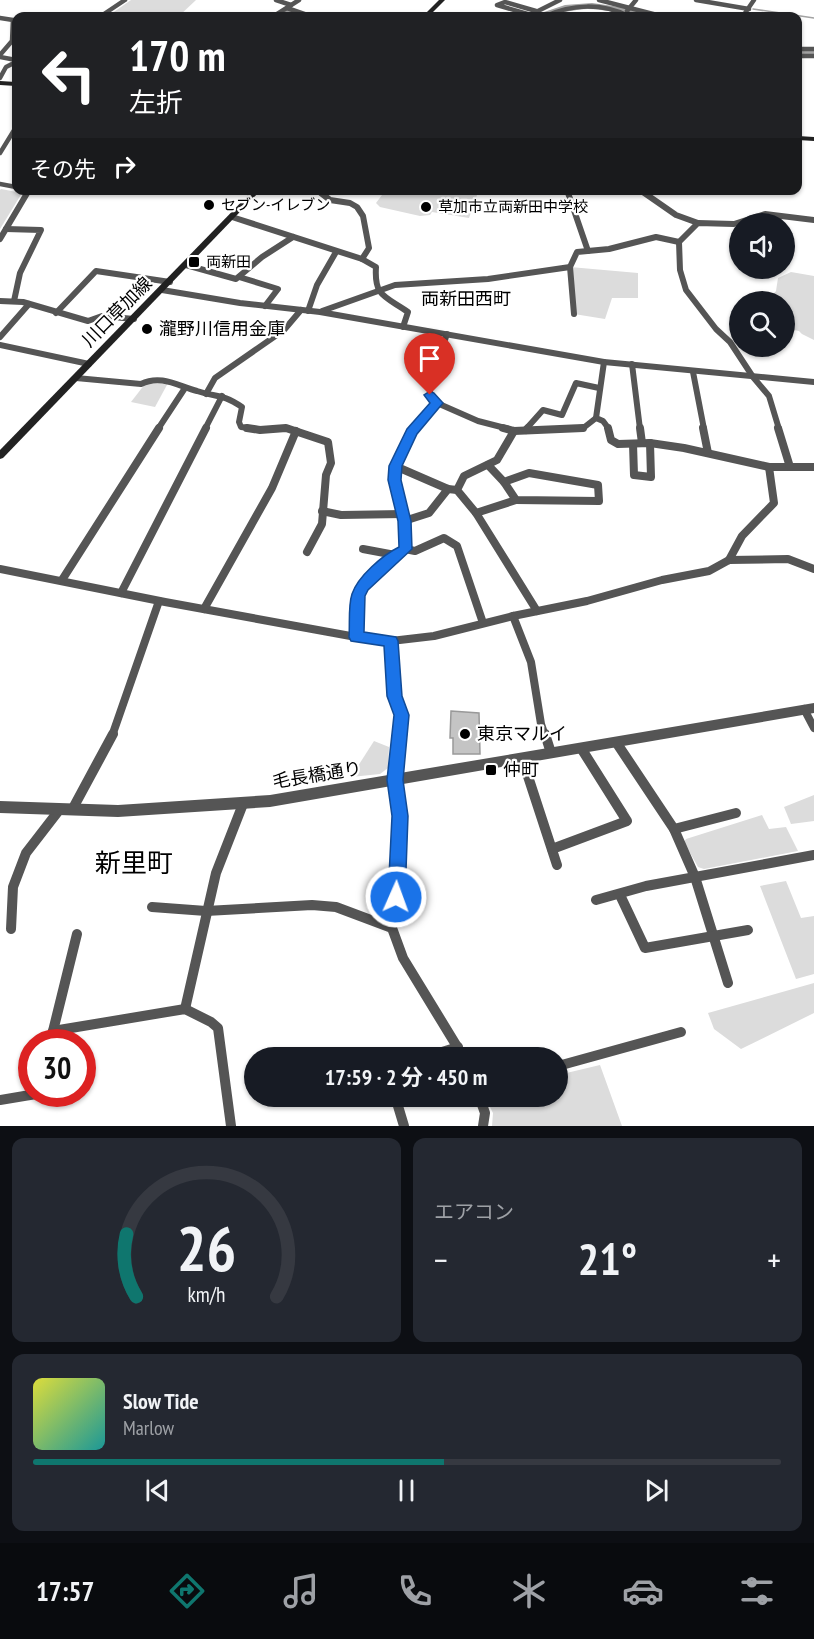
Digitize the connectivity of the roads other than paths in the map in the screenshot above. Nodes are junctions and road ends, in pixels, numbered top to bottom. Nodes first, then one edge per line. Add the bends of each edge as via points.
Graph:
1 (125, 0) edge
2 (276, 0) edge
3 (299, 0) edge
4 (442, 0) edge
5 (560, 0) edge
6 (599, 0) edge
7 (636, 0) edge
8 (696, 0) edge
9 (754, 0) edge
10 (289, 6) junction
11 (749, 9) junction
12 (538, 10) junction
13 (107, 12) edge
14 (281, 12) edge
15 (302, 12) edge
16 (430, 12) edge
17 (518, 12) edge
18 (535, 12) edge
19 (552, 12) joint
20 (621, 12) edge
21 (624, 12) edge
22 (627, 12) edge
23 (746, 12) edge
24 (12, 24) edge
25 (12, 41) edge
26 (12, 41) edge
27 (0, 56) edge
28 (12, 64) edge
29 (0, 78) edge
30 (8, 84) joint
31 (12, 84) edge
32 (0, 85) edge
33 (12, 134) edge
34 (7, 142) junction
35 (12, 143) edge
36 (0, 153) edge
37 (26, 195) edge
38 (253, 195) edge
39 (323, 195) edge
40 (569, 195) edge
41 (647, 195) edge
42 (232, 217) junction
43 (814, 220) edge
44 (698, 223) junction
45 (6, 229) junction
46 (293, 237) junction
47 (0, 238) edge
48 (680, 242) junction
49 (588, 251) junction
50 (336, 252) junction
51 (362, 258) junction
52 (186, 265) junction
53 (570, 267) junction
54 (239, 277) junction
55 (170, 282) junction
56 (162, 290) junction
57 (378, 291) junction
58 (0, 301) edge
59 (14, 301) junction
60 (28, 303) junction
61 (265, 306) junction
62 (304, 310) junction
63 (320, 312) junction
64 (56, 313) junction
65 (574, 314) dead end
66 (134, 319) junction
67 (403, 327) junction
68 (447, 334) junction
69 (0, 337) edge
70 (0, 345) edge
71 (604, 362) junction
72 (89, 364) junction
73 (632, 364) junction
74 (693, 372) junction
75 (753, 377) junction
76 (76, 378) junction
77 (814, 382) edge
78 (185, 388) junction
79 (599, 388) junction
80 (206, 394) junction
81 (222, 396) junction
82 (437, 403) junction
83 (596, 418) junction
84 (526, 430) junction
85 (296, 431) junction
86 (514, 431) junction
87 (646, 443) junction
88 (633, 444) junction
89 (708, 453) junction
90 (0, 456) edge
91 (488, 465) junction
92 (395, 466) junction
93 (769, 467) junction
94 (790, 467) junction
95 (814, 467) edge
96 (504, 483) junction
97 (448, 489) junction
98 (457, 490) junction
99 (516, 500) junction
100 (322, 511) junction
101 (476, 513) junction
102 (404, 517) junction
103 (363, 549) dead end
104 (405, 549) junction
105 (307, 552) dead end
106 (395, 555) junction
107 (729, 560) junction
108 (0, 569) edge
109 (814, 569) edge
110 (62, 580) junction
111 (121, 593) junction
112 (159, 601) junction
113 (204, 609) junction
114 (537, 611) junction
115 (513, 616) junction
116 (483, 623) junction
117 (356, 637) junction
118 (391, 641) junction
119 (809, 709) edge
120 (814, 728) edge
121 (616, 742) junction
122 (581, 748) junction
123 (551, 753) junction
124 (522, 758) junction
125 (395, 780) junction
126 (243, 804) junction
127 (0, 807) edge
128 (66, 810) junction
129 (736, 813) dead end
130 (674, 829) junction
131 (552, 849) junction
132 (814, 855) edge
133 (557, 865) dead end
134 (695, 877) junction
135 (620, 896) junction
136 (596, 900) dead end
137 (152, 908) dead end
138 (206, 911) junction
139 (392, 928) junction
140 (11, 929) dead end
141 (748, 930) dead end
142 (77, 934) dead end
143 (715, 936) junction
144 (728, 983) dead end
145 (185, 1009) junction
146 (53, 1029) edge
147 (65, 1029) edge
148 (681, 1032) dead end
149 (458, 1047) edge
150 (568, 1063) edge
151 (18, 1097) edge
152 (0, 1100) edge
153 (398, 1107) edge
154 (483, 1107) edge
155 (231, 1126) edge
156 (404, 1126) edge
157 (483, 1126) edge

1 - 13 street
2 - 10 street
3 - 10 street
4 - 16 main road
5 - 12 street
6 - 21 street
7 - 22 street
8 - 11 street
9 - 11 street
10 - 14 street
10 - 15 street
11 - 23 street
12 - 17 street via 505,2 497,5
12 - 18 street
12 - 19 street
19 - 20 street via 565,5 579,4
24 - 26 street
25 - 27 street
28 - 29 street
30 - 31 main road
30 - 32 street
33 - 34 street
34 - 35 street
34 - 36 street
37 - 45 street
38 - 42 main road, 川口草加線
39 - 51 street via 331,201 358,207 367,227 364,240 369,248
40 - 49 street
41 - 44 street via 676,215
42 - 46 street
42 - 52 main road, 川口草加線
43 - 44 street via 765,214 734,224
44 - 48 street
45 - 47 street
45 - 59 street via 41,230 20,273
46 - 50 street
46 - 54 street
48 - 49 street via 656,237
48 - 75 street via 686,290 730,342
49 - 53 street via 577,252
50 - 51 street
50 - 62 street
51 - 57 street via 376,267
52 - 54 street
52 - 55 main road, 川口草加線
53 - 57 street via 488,279 395,285
53 - 65 street
54 - 61 street via 278,289
55 - 56 main road, 川口草加線
55 - 64 street via 96,271
56 - 61 street
56 - 66 main road, 川口草加線
57 - 63 street
57 - 67 street via 408,312
58 - 59 street
59 - 60 street
60 - 64 street
60 - 69 street
61 - 62 street
62 - 63 street
62 - 80 street via 284,330 215,378
63 - 67 street
64 - 66 street via 88,321 102,316
66 - 72 main road, 川口草加線
67 - 68 street
68 - 71 street
68 - 82 street via 430,382 430,395
70 - 72 street
71 - 73 street
71 - 79 street
72 - 76 main road, 川口草加線
73 - 74 street
73 - 87 street
74 - 75 street
74 - 89 street
75 - 77 street
75 - 94 street via 769,396
76 - 78 street via 141,384 167,381
76 - 90 main road, 川口草加線
78 - 80 street
78 - 110 street
79 - 83 street
79 - 84 street via 576,383 562,415 543,410
80 - 81 street
81 - 85 street via 242,406 241,427
81 - 111 street
82 - 86 street
82 - 92 street via 411,432
83 - 84 street via 582,429
83 - 88 street via 608,424 611,440
84 - 86 street
85 - 100 street via 328,442 331,463
85 - 113 street via 272,488
86 - 91 street via 496,461
87 - 88 street
87 - 88 street via 651,477 634,475
87 - 89 street
89 - 93 street
91 - 96 street
91 - 98 street via 459,479
92 - 97 street
92 - 102 street
93 - 94 street
93 - 107 street via 774,504 742,536
94 - 95 street
96 - 99 street
96 - 99 street via 529,473 598,485 600,501
97 - 98 street
97 - 102 street via 429,513
98 - 101 street
99 - 101 street
100 - 102 street
100 - 105 street via 322,524
101 - 114 street
102 - 104 street
103 - 106 street
104 - 106 street
104 - 116 street via 415,551 444,538 457,546
106 - 117 street via 362,587
107 - 109 street via 788,559
107 - 114 street via 709,571
108 - 110 street
110 - 111 street
111 - 112 street
112 - 113 street
112 - 128 street via 114,733
113 - 117 street
114 - 115 street
115 - 116 street
115 - 123 street via 531,662 541,724
116 - 118 street via 434,636
117 - 118 street
118 - 125 street via 395,696 402,715
119 - 120 street
119 - 121 street, 毛長橋通り
121 - 122 street, 毛長橋通り
121 - 130 street
122 - 123 street, 毛長橋通り
122 - 131 street via 627,821
123 - 124 street, 毛長橋通り
124 - 125 street, 毛長橋通り
124 - 131 street
125 - 126 street, 毛長橋通り
125 - 139 street via 400,816
126 - 128 street, 毛長橋通り
126 - 138 street
127 - 128 street, 毛長橋通り
128 - 140 street via 27,853 13,886
129 - 130 street
130 - 134 street
131 - 133 street
132 - 134 street
134 - 135 street via 646,886
134 - 143 street
135 - 136 street
135 - 143 street via 645,948
137 - 138 street
138 - 139 street via 336,907
138 - 145 street
139 - 149 street via 403,958
141 - 143 street
142 - 146 street
143 - 144 street
145 - 147 street
145 - 155 street via 213,1021 218,1028
148 - 150 street
151 - 152 street
153 - 156 street
154 - 157 street

